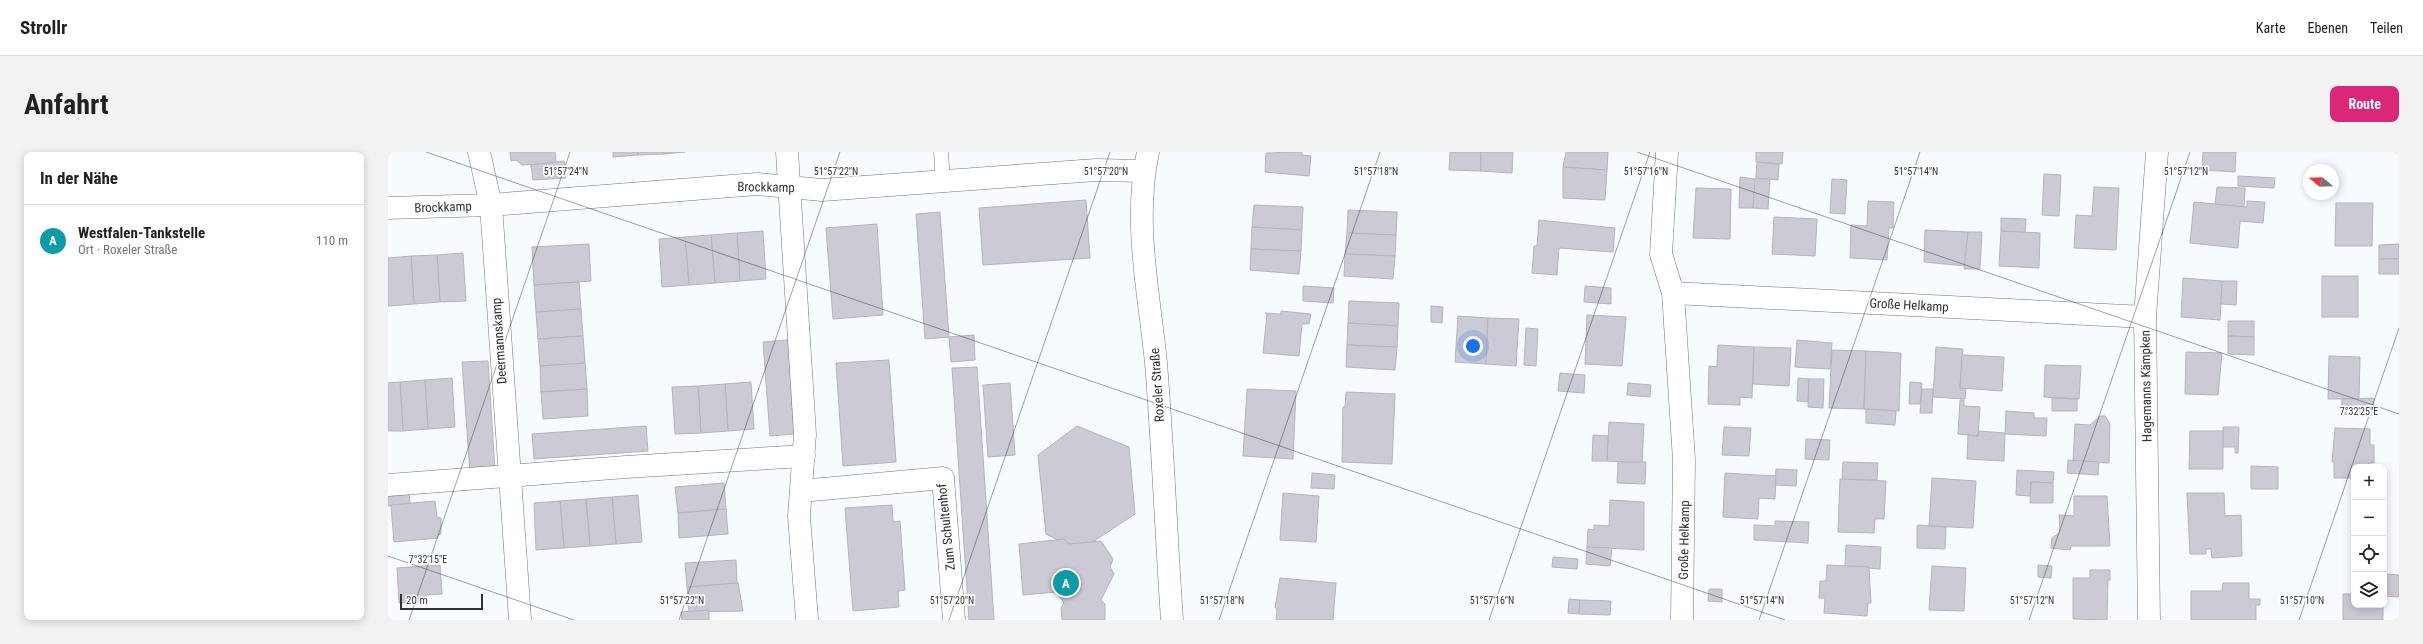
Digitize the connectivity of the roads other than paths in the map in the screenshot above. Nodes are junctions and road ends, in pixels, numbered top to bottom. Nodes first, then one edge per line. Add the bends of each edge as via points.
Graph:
1 (479, 152) edge
2 (787, 152) edge
3 (941, 152) edge
4 (1667, 152) edge
5 (2157, 152) edge
6 (1146, 161) edge
7 (943, 182) junction
8 (789, 186) junction
9 (490, 205) junction
10 (388, 208) edge
11 (1673, 293) junction
12 (2145, 317) junction
13 (804, 456) junction
14 (508, 476) junction
15 (388, 485) edge
16 (801, 491) junction
17 (520, 620) edge
18 (807, 620) edge
19 (954, 620) edge
20 (1172, 620) edge
21 (1682, 620) edge
22 (2149, 620) edge

1 - 9 street, Deermannskamp
2 - 8 street
3 - 7 lane
4 - 11 street, Große Helkamp via 1661,254
5 - 12 street, Hagemanns Kämpken
6 - 7 street, Brockkamp via 1096,170
6 - 20 street, Roxeler Straße via 1141,230 1158,387
7 - 8 street, Brockkamp via 822,190
8 - 9 street, Brockkamp via 757,184
8 - 13 street via 805,434
9 - 10 street, Brockkamp
9 - 14 street, Deermannskamp
11 - 12 street, Große Helkamp
11 - 21 street, Große Helkamp via 1684,460
12 - 22 street, Hagemanns Kämpken
13 - 14 street
13 - 16 street
14 - 15 street
14 - 17 street, Deermannskamp
16 - 18 street via 799,516
16 - 19 street, Zum Schultenhof via 943,478

